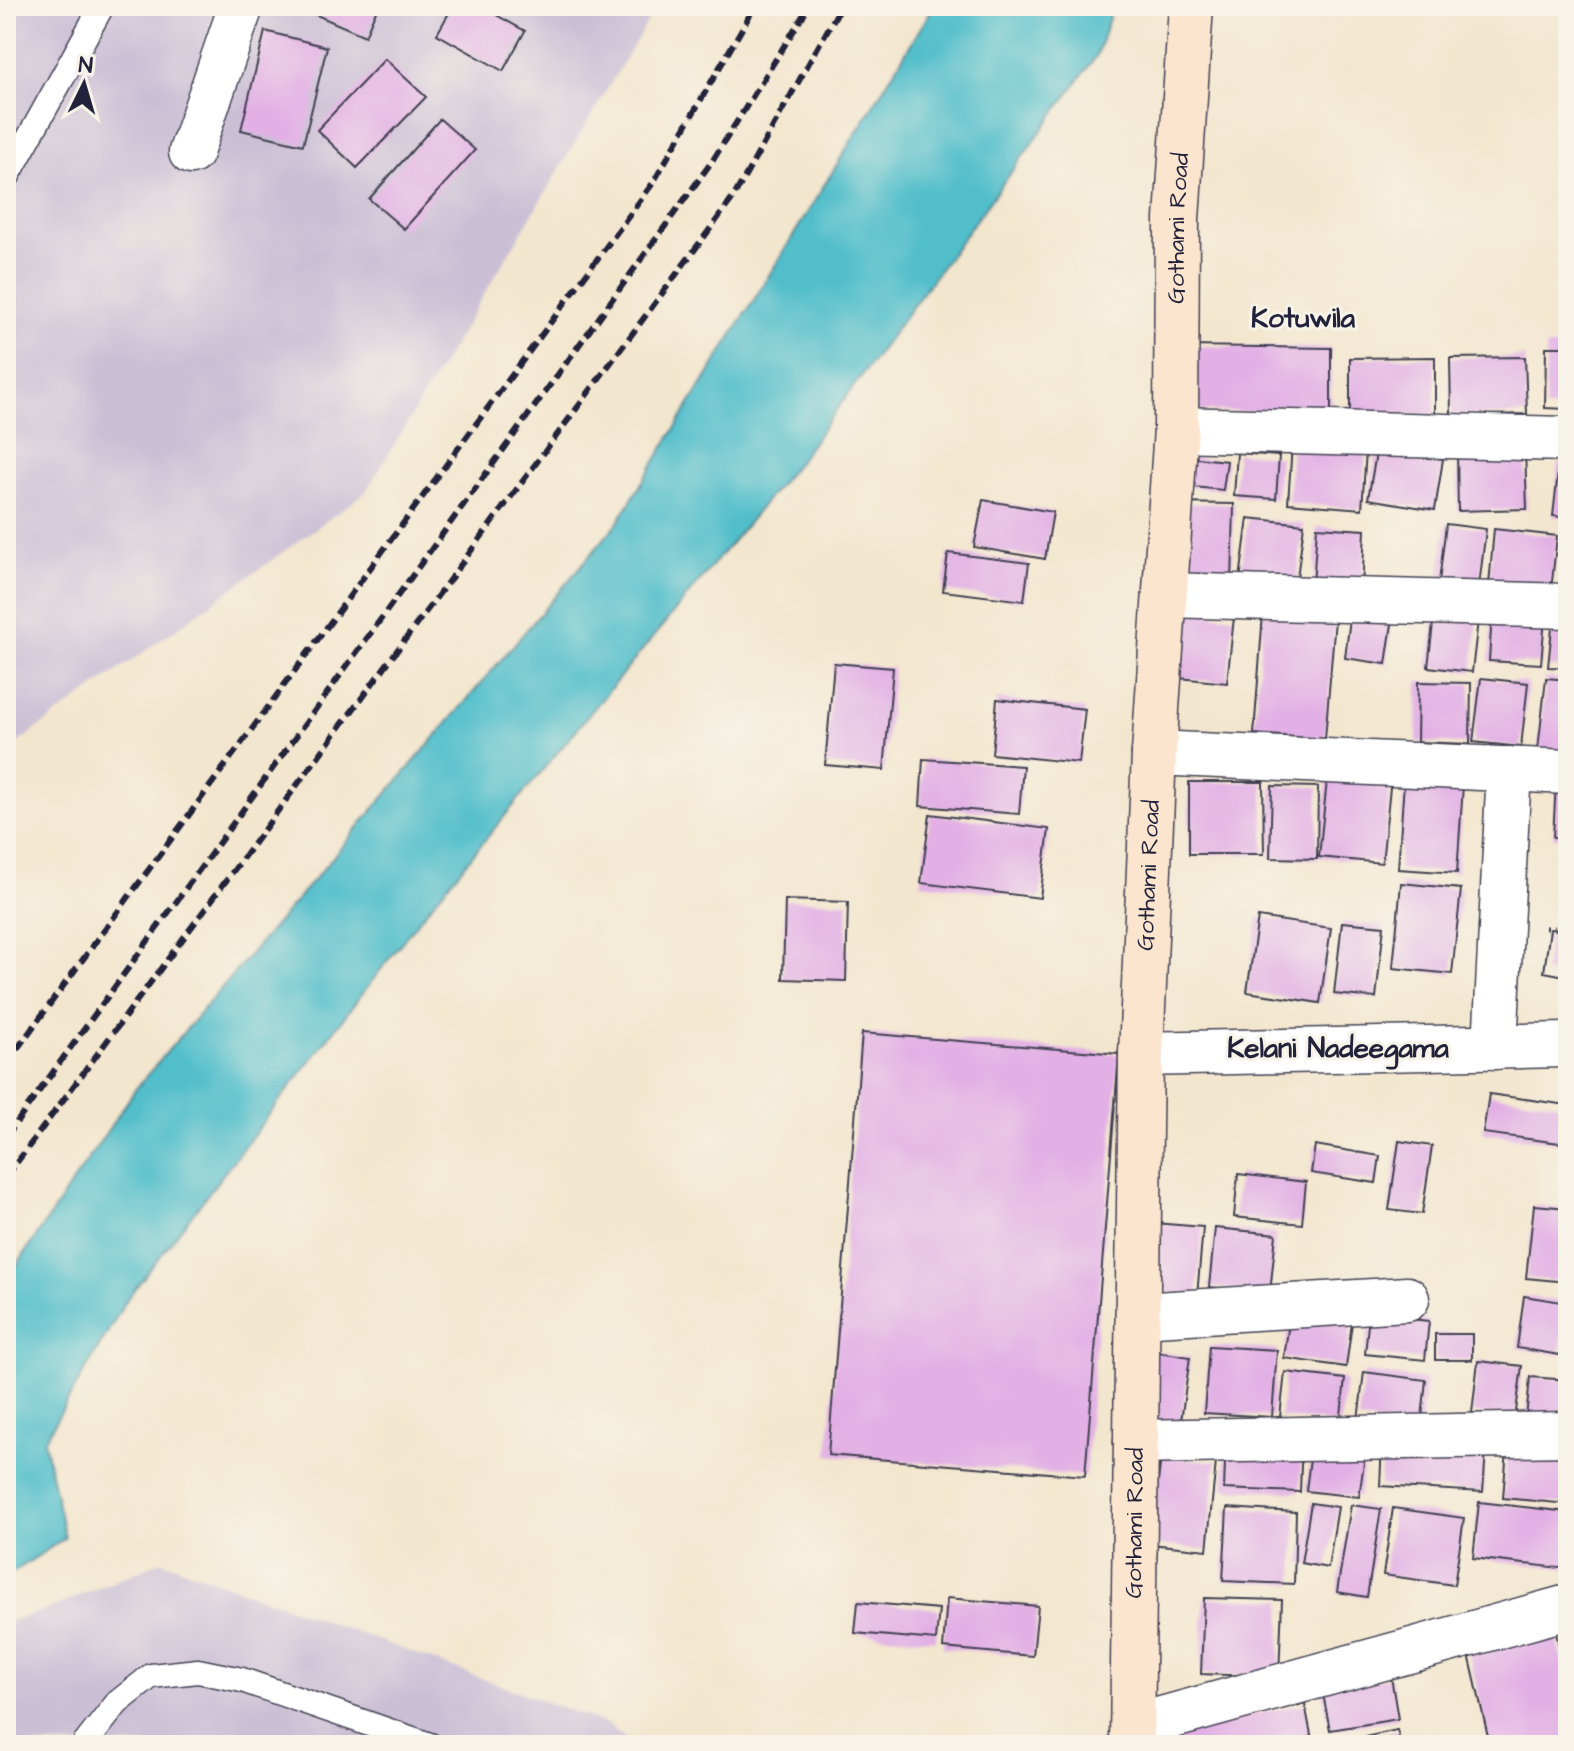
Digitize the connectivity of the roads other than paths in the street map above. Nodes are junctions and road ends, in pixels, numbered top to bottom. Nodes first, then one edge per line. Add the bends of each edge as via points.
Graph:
1 (102, 6) edge
2 (241, 6) edge
3 (1191, 6) edge
4 (191, 152) dead end
5 (6, 179) edge
6 (1176, 429) junction
7 (1568, 439) edge
8 (1165, 595) junction
9 (1568, 606) edge
10 (1154, 753) junction
11 (1509, 769) junction
12 (1568, 772) edge
13 (1568, 1045) edge
14 (1495, 1047) junction
15 (1141, 1054) junction
16 (1407, 1299) dead end
17 (1138, 1315) junction
18 (1568, 1434) edge
19 (1136, 1442) junction
20 (1568, 1607) edge
21 (1132, 1736) edge
22 (84, 1745) edge
23 (430, 1745) edge

1 - 5 lane
2 - 4 street
3 - 6 street, Gothami Road via 1177,219
6 - 7 street
6 - 8 street, Gothami Road
8 - 9 street
8 - 10 street, Gothami Road
10 - 11 street
10 - 15 street, Gothami Road
11 - 12 street
11 - 14 street
13 - 14 street
14 - 15 street
15 - 17 street, Gothami Road
16 - 17 street
17 - 19 street, Gothami Road
18 - 19 street
19 - 21 street, Gothami Road
20 - 21 street
22 - 23 lane via 117,1703 151,1676 198,1671 242,1680

